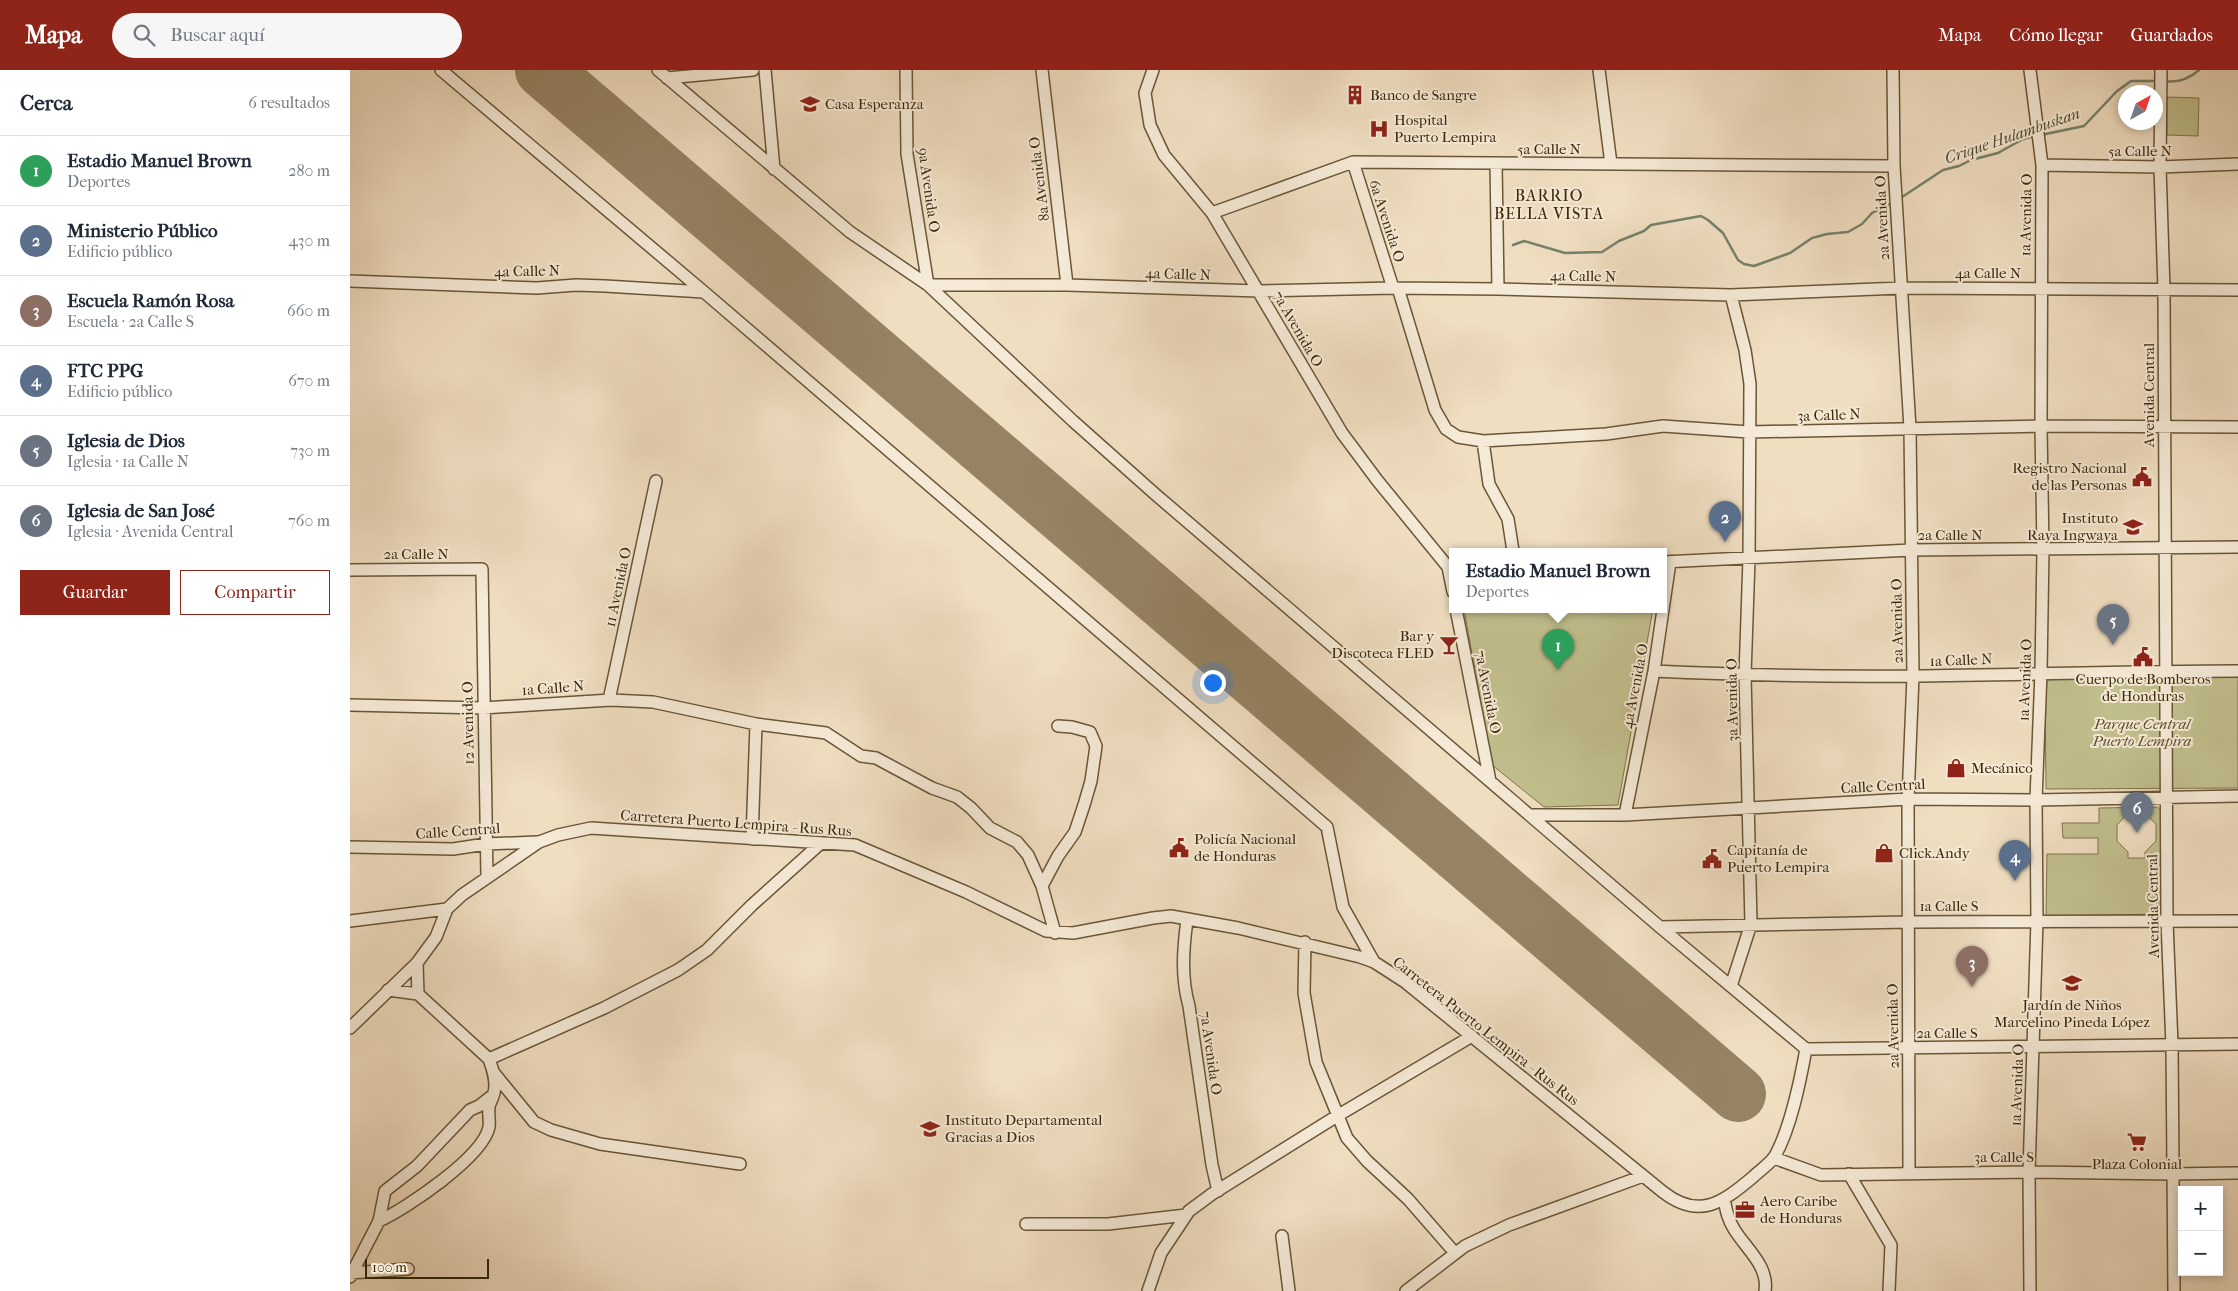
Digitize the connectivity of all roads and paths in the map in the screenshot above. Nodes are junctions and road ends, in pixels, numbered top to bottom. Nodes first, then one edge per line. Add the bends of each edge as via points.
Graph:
1 (441, 70) edge
2 (658, 70) edge
3 (753, 70) edge
4 (765, 70) edge
5 (906, 70) edge
6 (1042, 70) edge
7 (1153, 70) edge
8 (1599, 70) edge
9 (1892, 70) edge
10 (2030, 70) edge
11 (2161, 70) edge
12 (667, 78) junction
13 (1353, 162) junction
14 (1496, 164) junction
15 (1611, 164) junction
16 (2238, 164) edge
17 (2042, 165) junction
18 (1894, 166) junction
19 (2160, 167) junction
20 (774, 169) junction
21 (1212, 213) junction
22 (350, 281) edge
23 (928, 285) junction
24 (1067, 285) junction
25 (1395, 288) junction
26 (1901, 288) junction
27 (2041, 288) junction
28 (1498, 289) junction
29 (2164, 290) junction
30 (2238, 290) edge
31 (1259, 291) junction
32 (704, 292) junction
33 (1731, 295) junction
34 (1435, 410) joint
35 (2040, 426) junction
36 (2163, 427) junction
37 (2238, 427) edge
38 (1910, 428) junction
39 (1749, 432) junction
40 (1483, 441) junction
41 (656, 481) dead end
42 (2238, 547) edge
43 (1513, 548) edge
44 (2166, 548) junction
45 (2043, 549) junction
46 (1911, 550) junction
47 (1749, 559) junction
48 (1667, 562) edge
49 (1449, 565) edge
50 (482, 569) joint
51 (350, 570) edge
52 (1457, 613) edge
53 (1660, 613) edge
54 (2167, 670) junction
55 (1654, 671) junction
56 (2238, 671) edge
57 (2041, 672) junction
58 (1745, 675) junction
59 (1913, 676) junction
60 (609, 700) junction
61 (350, 706) edge
62 (482, 708) junction
63 (756, 724) junction
64 (1058, 726) dead end
65 (1490, 781) junction
66 (2238, 796) edge
67 (2167, 797) junction
68 (1908, 799) junction
69 (2036, 800) junction
70 (1748, 809) junction
71 (1530, 815) junction
72 (1625, 815) junction
73 (752, 839) junction
74 (539, 842) junction
75 (821, 843) junction
76 (486, 844) junction
77 (350, 847) edge
78 (486, 877) junction
79 (1042, 886) junction
80 (447, 909) junction
81 (1187, 920) junction
82 (350, 921) edge
83 (2036, 921) junction
84 (2238, 921) edge
85 (1907, 922) junction
86 (2167, 922) junction
87 (1751, 924) junction
88 (1660, 927) junction
89 (1055, 933) junction
90 (1305, 942) junction
91 (1374, 962) junction
92 (417, 963) junction
93 (1731, 986) junction
94 (388, 990) junction
95 (418, 994) junction
96 (350, 1028) edge
97 (1472, 1036) junction
98 (2238, 1044) edge
99 (2172, 1045) junction
100 (1909, 1047) junction
101 (2033, 1048) junction
102 (1806, 1049) junction
103 (489, 1059) junction
104 (494, 1073) junction
105 (494, 1094) junction
106 (1337, 1116) junction
107 (1774, 1158) junction
108 (740, 1164) dead end
109 (2029, 1172) junction
110 (1909, 1173) junction
111 (2238, 1173) edge
112 (1849, 1174) junction
113 (2172, 1174) junction
114 (1643, 1176) junction
115 (1218, 1191) junction
116 (1724, 1199) junction
117 (1186, 1215) junction
118 (379, 1221) junction
119 (1026, 1224) dead end
120 (1282, 1236) dead end
121 (1455, 1253) junction
122 (408, 1269) dead end
123 (350, 1274) edge
124 (1148, 1291) edge
125 (1289, 1291) edge
126 (1406, 1291) edge
127 (1765, 1291) edge
128 (1889, 1291) edge
129 (2030, 1291) edge
130 (2174, 1291) edge

1 - 32 street
2 - 12 street
3 - 12 street
4 - 20 street
5 - 23 street, 9a Avenida O via 907,154
6 - 24 street, 8a Avenida O
7 - 21 street, 7a Avenida O via 1145,93 1150,125 1164,155
8 - 15 street
9 - 18 street, 2a Avenida O
10 - 17 street, 1a Avenida O
11 - 19 street, Avenida Central
12 - 20 street
13 - 14 street, 5a Calle N
13 - 21 street, 5a Calle N
13 - 25 street, 6a Avenida O
14 - 15 street, 5a Calle N
14 - 28 street
15 - 18 street, 5a Calle N
16 - 19 street, 5a Calle N
17 - 19 street, 5a Calle N
17 - 27 street, 1a Avenida O
18 - 26 street, 2a Avenida O
19 - 29 street, Avenida Central
20 - 23 street via 857,237
21 - 31 street, 7a Avenida O
22 - 32 street, 4a Calle N via 527,288 604,286
23 - 24 street, 4a Calle N
23 - 65 street via 1073,421
24 - 31 street, 4a Calle N
25 - 28 street, 4a Calle N
25 - 31 street, 4a Calle N
25 - 34 street, 6a Avenida O
26 - 27 street, 4a Calle N
26 - 33 street, 4a Calle N
26 - 38 street, 2a Avenida O
27 - 29 street, 4a Calle N
27 - 35 street, 1a Avenida O
28 - 33 street, 4a Calle N
29 - 30 street, 4a Calle N
29 - 36 street, Avenida Central
31 - 49 street, 7a Avenida O via 1342,433
32 - 91 street via 1327,827 1343,907
33 - 39 street, 3a Avenida O via 1750,384
34 - 40 street, 3a Calle N via 1446,429 1458,437
35 - 36 street, 3a Calle N
35 - 38 street, 3a Calle N
35 - 45 street, 1a Avenida O
36 - 37 street, 3a Calle N
36 - 44 street, Avenida Central
38 - 39 street, 3a Calle N
38 - 46 street, 2a Avenida O
39 - 40 street, 3a Calle N via 1663,426 1606,434
39 - 47 street, 3a Avenida O
40 - 43 street via 1489,484 1508,519
41 - 60 street, 11 Avenida O
42 - 44 street, 2a Calle N
44 - 45 street, 2a Calle N
44 - 54 street, Avenida Central
45 - 46 street, 2a Calle N
45 - 57 street, 1a Avenida O
46 - 47 street, 2a Calle N
46 - 59 street, 2a Avenida O
47 - 48 street, 2a Calle N
47 - 58 street, 3a Avenida O
50 - 51 street, 2a Calle N
50 - 62 street, 12 Avenida O
52 - 65 street, 7a Avenida O
53 - 55 street, 4a Avenida O
54 - 56 street, 1a Calle N
54 - 57 street, 1a Calle N
54 - 67 street, Avenida Central
55 - 58 street, 1a Calle N
55 - 72 street, 4a Avenida O
57 - 59 street, 1a Calle N
57 - 69 street, 1a Avenida O
58 - 59 street, 1a Calle N
58 - 70 street, 3a Avenida O
59 - 68 street, 2a Avenida O
60 - 62 street, 1a Calle N
60 - 63 street, 1a Calle N via 653,702
61 - 62 street, 1a Calle N
62 - 76 street, 12 Avenida O
63 - 73 street
63 - 79 street, 1a Calle N via 826,733 861,756 876,758 932,788 957,797 990,828 1017,842 1028,855
64 - 79 street via 1090,732 1096,746 1091,781 1075,832
65 - 71 street
66 - 67 street, Calle Central
67 - 69 street, Calle Central
67 - 86 street, Avenida Central
68 - 69 street, Calle Central
68 - 70 street, Calle Central
68 - 85 street, 2a Avenida O
69 - 83 street, 1a Avenida O
70 - 72 street, Calle Central
70 - 87 street, 3a Avenida O
71 - 72 street, Calle Central
71 - 88 street
73 - 74 street, Carretera Puerto Lempira - Rus Rus via 591,828
73 - 75 street, Carretera Puerto Lempira - Rus Rus
74 - 76 street, Calle Central
74 - 78 street, Carretera Puerto Lempira - Rus Rus
75 - 89 street, Carretera Puerto Lempira - Rus Rus via 855,845
75 - 103 street via 706,950 678,970 604,1008
76 - 77 street, Calle Central via 453,849
76 - 78 street, 12 Avenida O
78 - 80 street, Carretera Puerto Lempira - Rus Rus
79 - 89 street, 1a Calle N
80 - 82 street
80 - 92 street via 436,936
81 - 89 street, Carretera Puerto Lempira - Rus Rus via 1170,916 1073,933
81 - 90 street, Carretera Puerto Lempira - Rus Rus
81 - 115 street, 7a Avenida O via 1182,953 1184,988
83 - 85 street, 1a Calle S
83 - 86 street, 1a Calle S
83 - 101 street, 1a Avenida O
84 - 86 street, 1a Calle S
85 - 87 street, 1a Calle S
85 - 100 street, 2a Avenida O
86 - 99 street, Avenida Central
87 - 88 street, 1a Calle S
87 - 93 street, 3a Avenida O
88 - 93 street
90 - 91 street, Carretera Puerto Lempira - Rus Rus
90 - 106 street via 1304,993 1316,1062
91 - 97 street, Carretera Puerto Lempira - Rus Rus via 1405,982
92 - 94 street
92 - 95 street
93 - 102 street
94 - 95 street
94 - 96 street
95 - 103 street
97 - 106 street
97 - 114 street, Carretera Puerto Lempira - Rus Rus
98 - 99 street, 2a Calle S
99 - 101 street, 2a Calle S
99 - 113 street, Avenida Central
100 - 101 street, 2a Calle S
100 - 102 street, 2a Calle S
100 - 110 street, 2a Avenida O
101 - 109 street, 1a Avenida O
102 - 107 street via 1799,1087
103 - 104 street
104 - 105 street
104 - 108 street via 534,1122 551,1130 600,1144
105 - 118 street via 470,1110 417,1166 385,1191
105 - 118 street via 489,1108 489,1127 471,1156 392,1215
106 - 115 street
106 - 121 street via 1347,1138 1408,1199
107 - 112 street, 3a Calle S via 1821,1175
107 - 116 street, Carretera Puerto Lempira - Rus Rus
109 - 110 street, 3a Calle S
109 - 113 street, 3a Calle S
109 - 129 street, 1a Avenida O
110 - 112 street, 3a Calle S
111 - 113 street, 3a Calle S
112 - 128 street via 1890,1245
113 - 130 street, Avenida Central
114 - 116 street, Carretera Puerto Lempira - Rus Rus via 1685,1205 1701,1207
114 - 121 street via 1509,1225
115 - 117 street
116 - 127 street via 1730,1222 1763,1269
117 - 119 street via 1108,1224
117 - 124 street via 1161,1253
118 - 123 street
120 - 125 street
121 - 126 street
122 - 123 street

